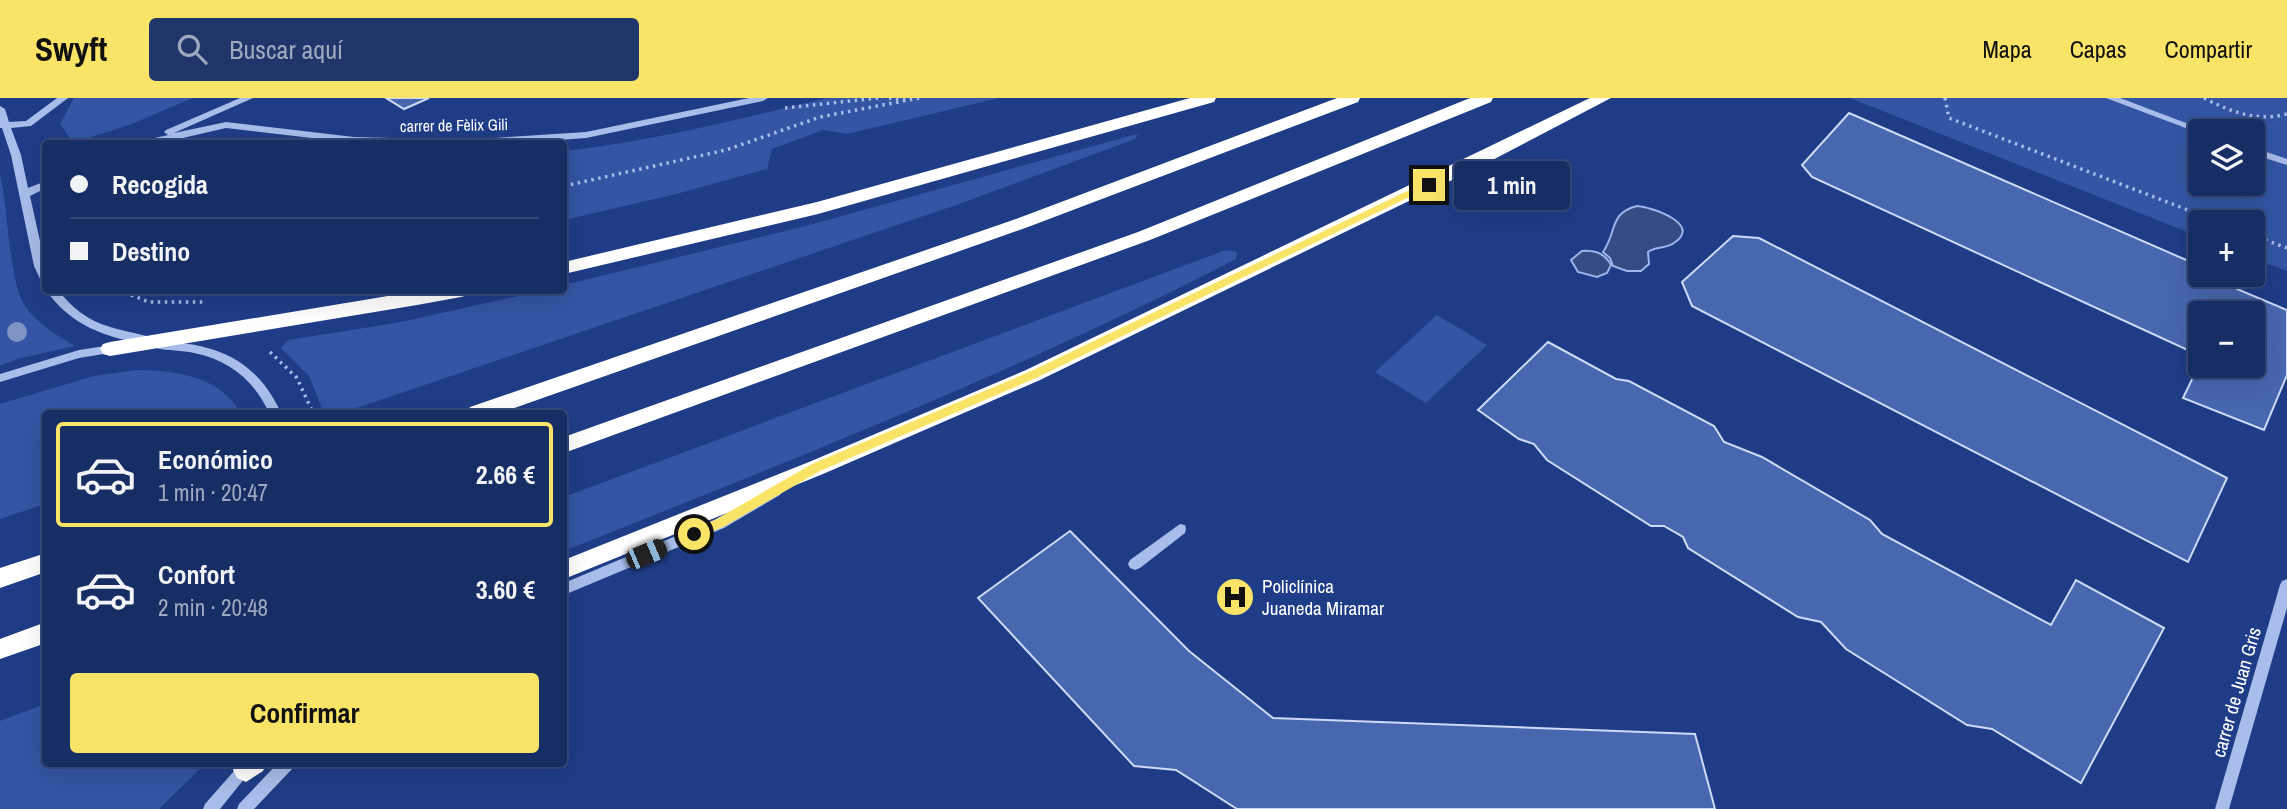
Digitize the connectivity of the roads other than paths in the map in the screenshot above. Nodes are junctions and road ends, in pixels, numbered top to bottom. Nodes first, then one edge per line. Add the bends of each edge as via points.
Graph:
1 (63, 98) edge
2 (248, 98) edge
3 (763, 98) edge
4 (1208, 98) edge
5 (1352, 98) edge
6 (1485, 98) edge
7 (1603, 98) edge
8 (2111, 98) edge
9 (0, 109) edge
10 (34, 120) junction
11 (3, 125) edge
12 (2188, 126) edge
13 (151, 140) edge
14 (158, 140) edge
15 (354, 140) edge
16 (518, 140) edge
17 (2265, 154) edge
18 (16, 155) junction
19 (2287, 162) edge
20 (42, 186) edge
21 (24, 194) junction
22 (567, 267) edge
23 (42, 272) edge
24 (54, 294) edge
25 (440, 294) edge
26 (153, 341) junction
27 (181, 345) junction
28 (110, 349) junction
29 (0, 378) edge
30 (273, 410) edge
31 (486, 410) edge
32 (567, 444) edge
33 (816, 468) junction
34 (1180, 528) dead end
35 (42, 563) edge
36 (1135, 564) dead end
37 (567, 569) edge
38 (0, 578) edge
39 (2287, 585) edge
40 (567, 588) edge
41 (42, 633) edge
42 (0, 649) edge
43 (248, 767) edge
44 (284, 767) edge
45 (210, 809) edge
46 (244, 809) edge
47 (2222, 809) edge

1 - 10 street
2 - 13 street
3 - 16 street, carrer de Fèlix Gili via 573,136
4 - 22 highway via 818,208
5 - 31 highway via 1009,228
6 - 32 highway via 1144,236
7 - 33 highway via 1032,375
8 - 12 street
9 - 11 street
10 - 11 street
10 - 18 street via 19,140
11 - 18 street
14 - 15 street, carrer de Fèlix Gili via 226,125
17 - 19 street
18 - 21 street
20 - 21 street
21 - 23 street
24 - 26 street via 92,326
25 - 26 highway
26 - 27 street
26 - 28 highway
27 - 28 street
27 - 30 street via 243,369 260,384
28 - 29 street
33 - 37 highway
33 - 40 street via 719,524
34 - 36 street
35 - 38 highway
39 - 47 street, carrer de Juan Gris
41 - 42 highway
43 - 45 street
44 - 46 street

